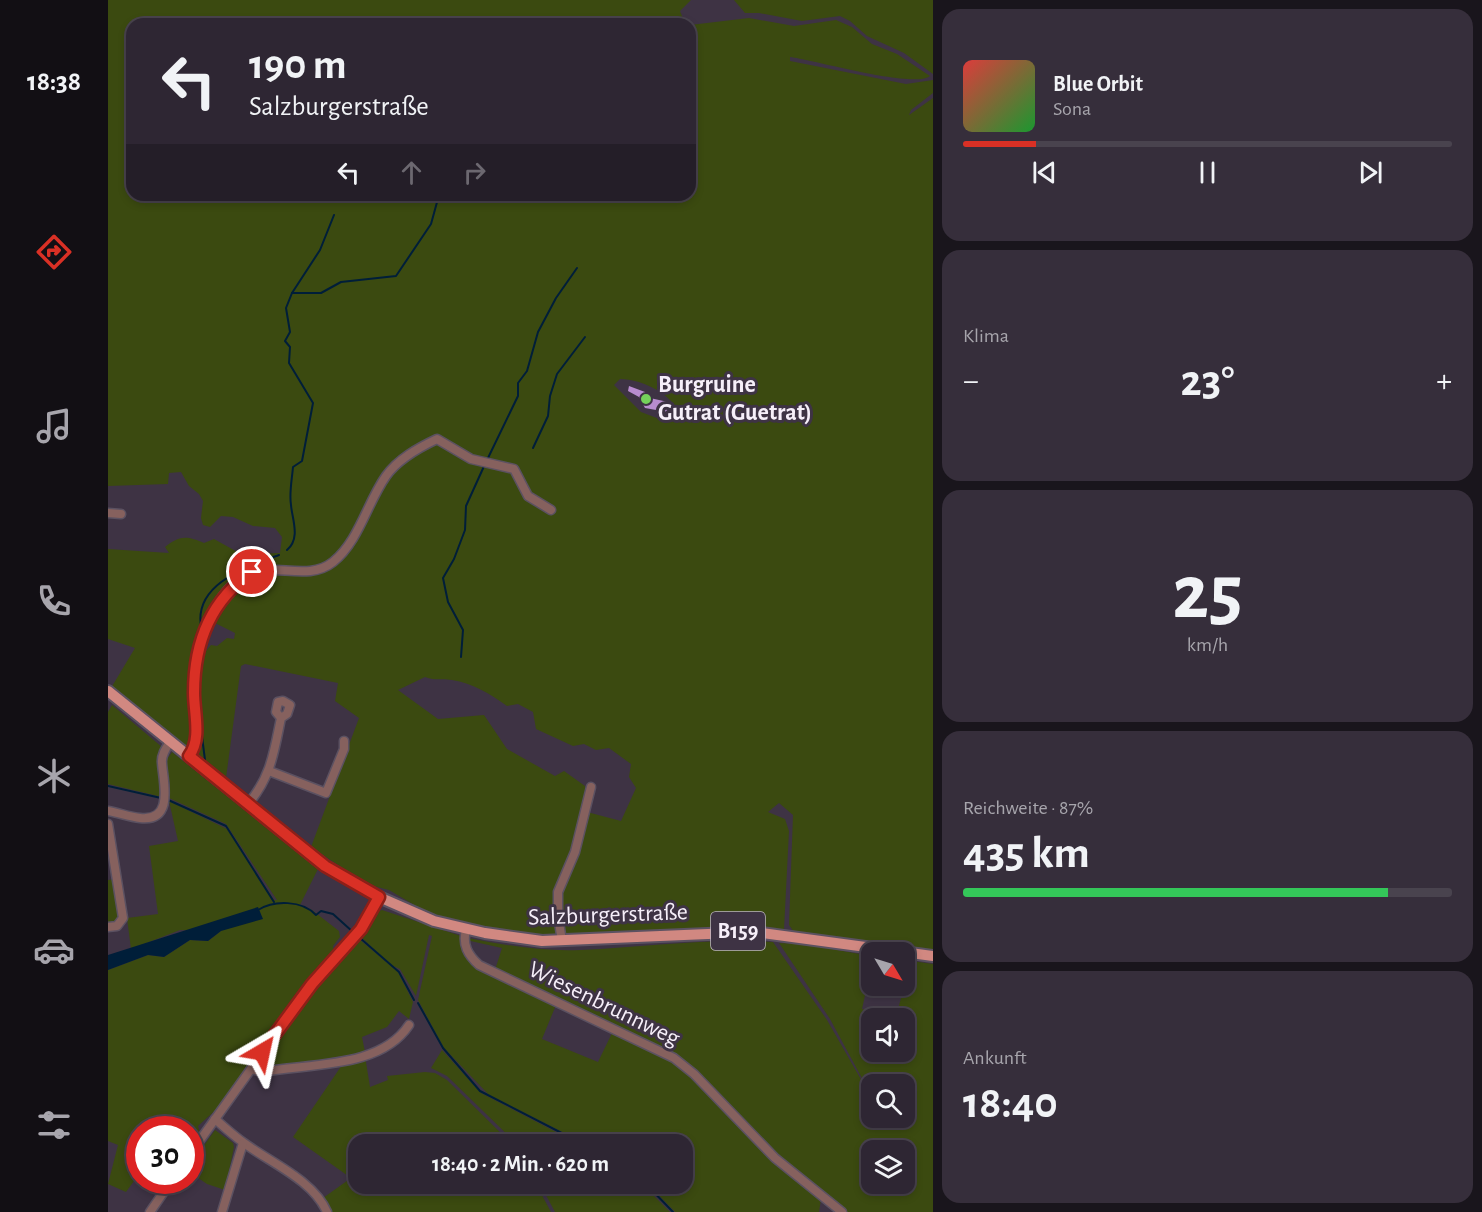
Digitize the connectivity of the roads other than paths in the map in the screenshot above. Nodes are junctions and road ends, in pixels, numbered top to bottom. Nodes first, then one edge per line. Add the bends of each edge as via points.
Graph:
1 (551, 510) dead end
2 (108, 513) edge
3 (121, 514) dead end
4 (108, 691) edge
5 (282, 718) dead end
6 (170, 741) junction
7 (344, 741) dead end
8 (191, 754) junction
9 (270, 771) junction
10 (591, 787) dead end
11 (251, 801) junction
12 (108, 811) edge
13 (108, 824) edge
14 (379, 897) junction
15 (108, 927) edge
16 (466, 930) junction
17 (562, 941) junction
18 (933, 956) edge
19 (409, 1025) dead end
20 (250, 1069) junction
21 (215, 1119) junction
22 (204, 1134) edge
23 (243, 1143) junction
24 (162, 1194) edge
25 (150, 1212) edge
26 (222, 1212) edge
27 (327, 1212) edge
28 (842, 1212) edge

1 - 8 street via 528,496 514,469 471,459 437,439 419,448 387,475 356,532 333,562 313,571 252,572 232,585 210,617 196,658
2 - 3 street
4 - 6 main road, Salzburgerstraße / B159
5 - 9 street
6 - 8 main road, Salzburgerstraße / B159
6 - 12 street via 161,762 166,780 160,810 142,819
7 - 9 street via 345,749 326,794
8 - 11 main road, Salzburgerstraße / B159
9 - 11 street
10 - 17 street via 575,852 558,892
11 - 14 main road, Salzburgerstraße / B159 via 325,866
13 - 15 street via 123,918 117,926
14 - 16 main road, Salzburgerstraße / B159
14 - 20 street via 361,929 312,984
16 - 17 main road, Salzburgerstraße / B159 via 515,939
16 - 28 street, Wiesenbrunnweg via 467,952 479,965 674,1058 775,1158
17 - 18 main road, Salzburgerstraße / B159 via 755,932
19 - 20 street via 386,1048 357,1057 262,1072
20 - 21 street
21 - 22 street
21 - 23 street
23 - 26 street
23 - 27 street via 307,1186
24 - 25 street

